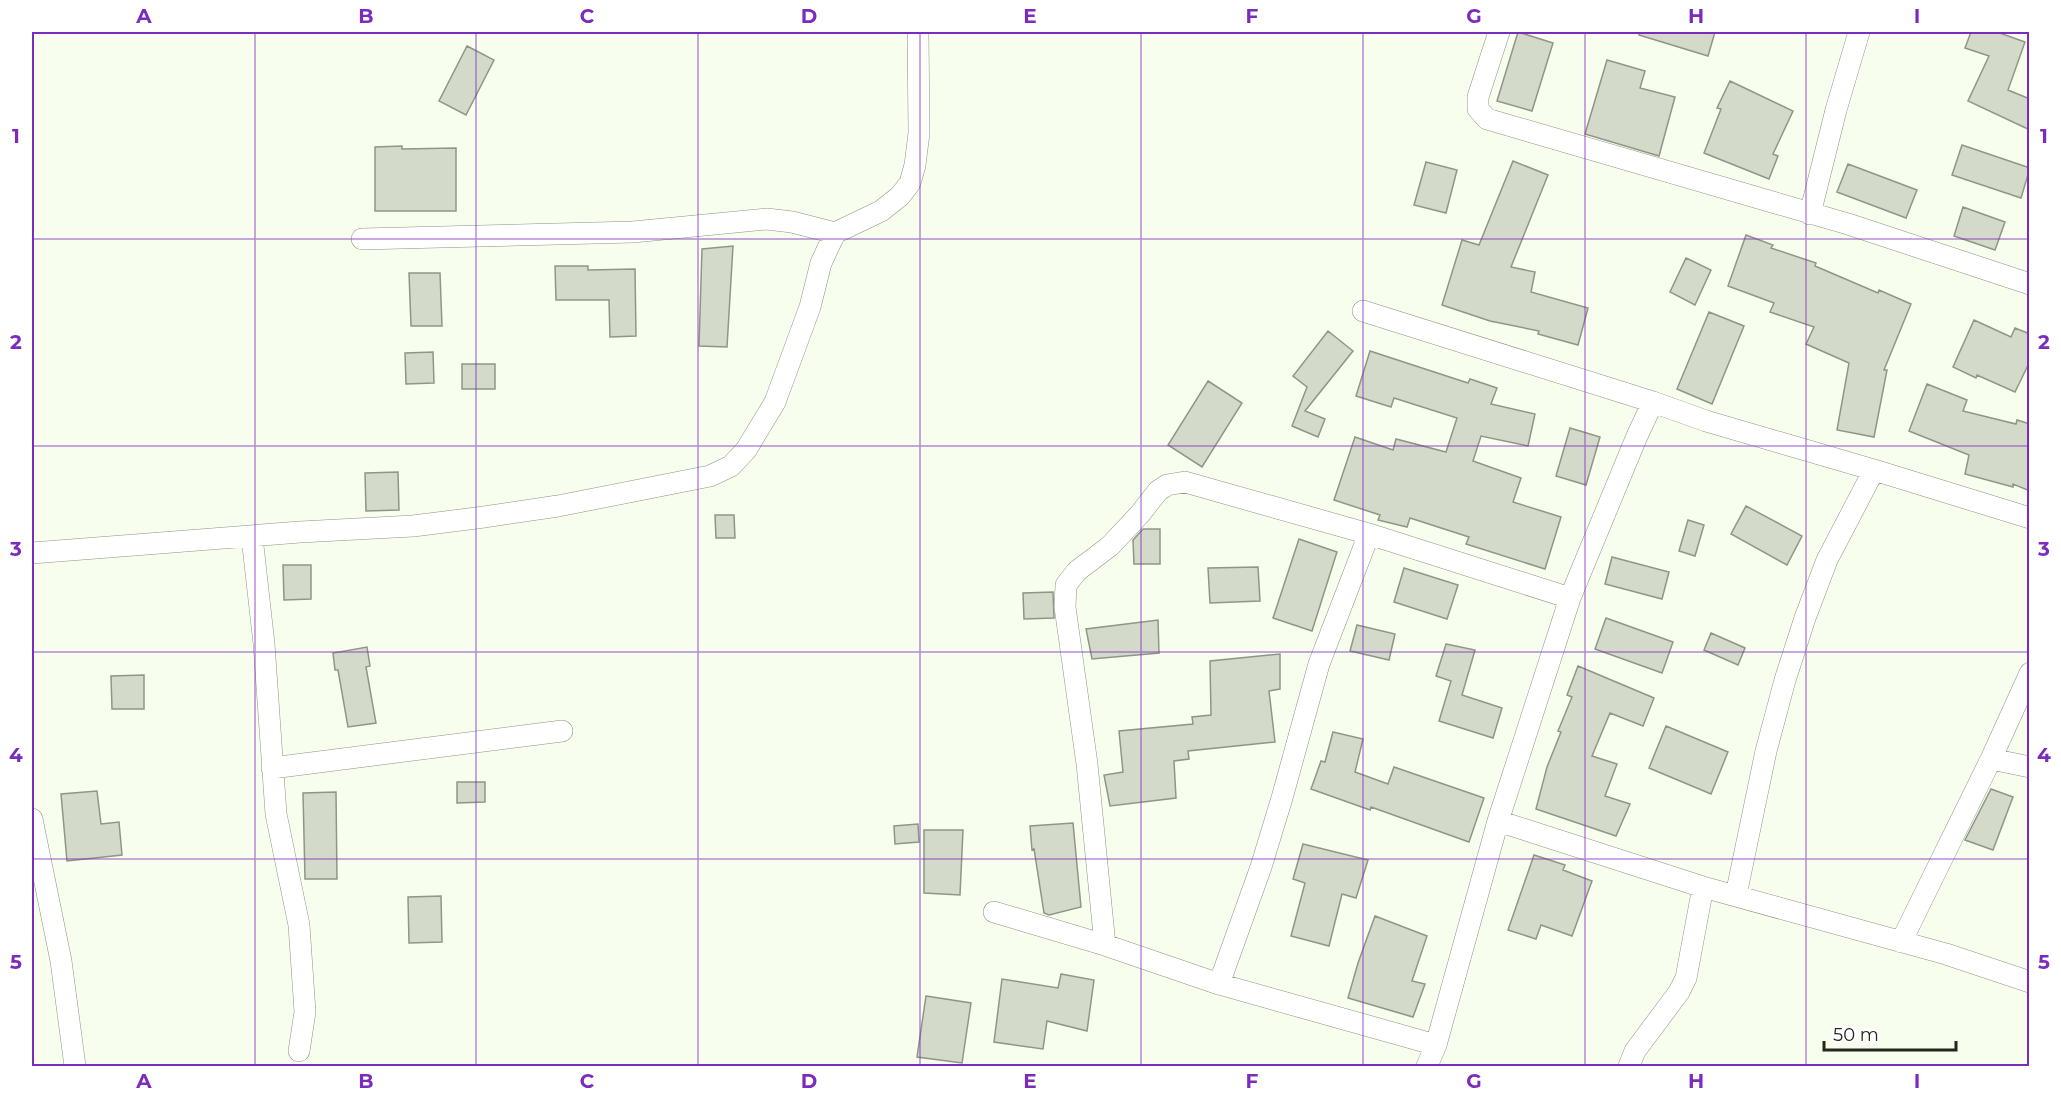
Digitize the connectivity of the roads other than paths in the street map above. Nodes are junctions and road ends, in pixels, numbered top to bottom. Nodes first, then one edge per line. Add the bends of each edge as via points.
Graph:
1 (918, 32) edge
2 (1499, 32) edge
3 (1859, 32) edge
4 (1810, 214) junction
5 (834, 233) junction
6 (362, 239) dead end
7 (2028, 279) edge
8 (1363, 311) dead end
9 (1653, 402) junction
10 (1874, 470) junction
11 (2030, 518) edge
12 (1369, 534) junction
13 (252, 537) junction
14 (32, 553) edge
15 (1570, 598) junction
16 (2030, 673) edge
17 (562, 731) dead end
18 (1991, 759) junction
19 (2030, 767) edge
20 (272, 768) junction
21 (32, 819) edge
22 (1498, 821) junction
23 (1703, 887) junction
24 (1736, 896) junction
25 (994, 912) dead end
26 (1901, 942) junction
27 (1105, 945) junction
28 (2030, 982) edge
29 (1219, 984) junction
30 (1436, 1045) junction
31 (299, 1051) dead end
32 (75, 1066) edge
33 (1427, 1066) edge
34 (1629, 1066) edge

1 - 5 street via 919,133 909,183 881,211
2 - 4 street via 1478,97 1478,109 1487,119
3 - 4 street
4 - 7 street
5 - 6 street via 767,219 555,236
5 - 13 street via 775,402 746,450 731,466 710,476 484,518
8 - 9 street
9 - 10 street
9 - 15 street
10 - 11 street
10 - 24 street via 1827,560 1805,618 1766,750
12 - 15 street
12 - 27 street via 1185,482 1167,485 1158,490 1110,546 1077,571 1066,585 1065,607 1087,764
12 - 29 street via 1319,664 1264,857
13 - 14 street
13 - 20 street
15 - 22 street
16 - 18 street
17 - 20 street
18 - 19 street
18 - 26 street
20 - 31 street via 276,813 299,925 305,1012
21 - 32 street via 61,961
22 - 23 street
22 - 30 street
23 - 24 street
23 - 34 street via 1686,978
24 - 26 street
25 - 27 street
26 - 28 street
27 - 29 street
29 - 30 street
30 - 33 street

